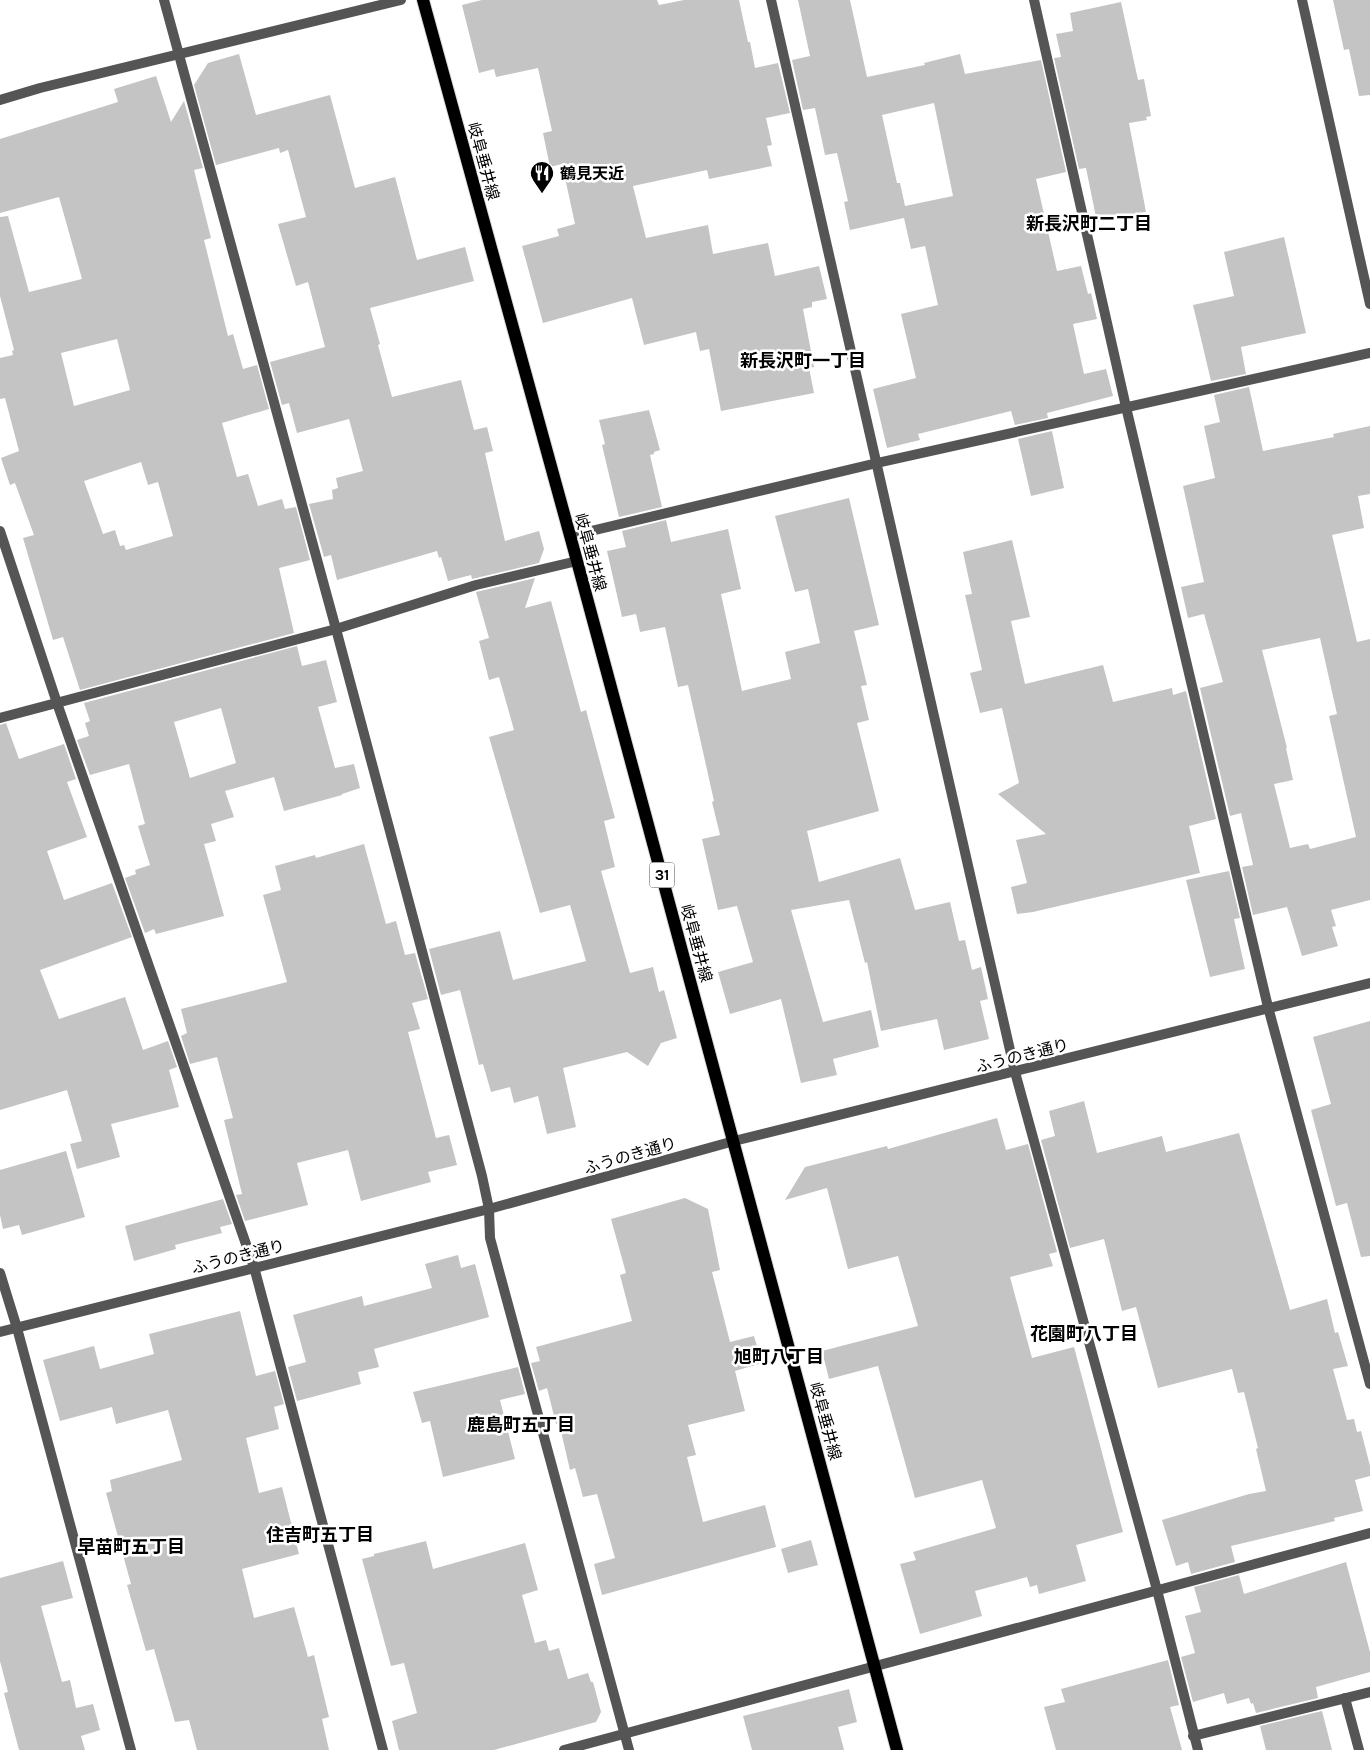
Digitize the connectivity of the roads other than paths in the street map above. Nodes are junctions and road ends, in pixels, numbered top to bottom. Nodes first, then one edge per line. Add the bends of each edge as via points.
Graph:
1 (164, 0) edge
2 (402, 0) edge
3 (424, 0) edge
4 (770, 0) edge
5 (1034, 0) edge
6 (1302, 0) edge
7 (179, 55) junction
8 (0, 100) edge
9 (1370, 304) edge
10 (1370, 353) edge
11 (1126, 407) junction
12 (877, 463) junction
13 (0, 531) edge
14 (570, 536) junction
15 (577, 561) junction
16 (336, 629) junction
17 (57, 703) junction
18 (0, 718) edge
19 (1370, 983) edge
20 (1268, 1007) junction
21 (1015, 1072) junction
22 (734, 1141) junction
23 (489, 1209) junction
24 (254, 1267) junction
25 (0, 1273) edge
26 (17, 1328) junction
27 (0, 1332) edge
28 (1370, 1384) edge
29 (1370, 1533) edge
30 (1157, 1590) junction
31 (875, 1666) junction
32 (1370, 1692) edge
33 (1345, 1698) junction
34 (625, 1734) junction
35 (1194, 1736) junction
36 (131, 1750) edge
37 (383, 1750) edge
38 (564, 1750) edge
39 (629, 1750) edge
40 (897, 1750) edge
41 (1198, 1750) edge
42 (1359, 1750) edge

1 - 7 street
2 - 7 street
3 - 14 main road, 岐阜垂井線 / 31
4 - 12 street
5 - 11 street
6 - 9 street
7 - 8 street
7 - 16 street
10 - 11 street
11 - 12 street
11 - 20 street
12 - 14 street
12 - 21 street
13 - 17 street
14 - 15 main road, 岐阜垂井線 / 31
15 - 16 street via 476,585
15 - 22 main road, 岐阜垂井線 / 31
16 - 17 street
16 - 23 street
17 - 18 street
17 - 24 street
19 - 20 street, ふうのき通り
20 - 21 street, ふうのき通り
20 - 28 street
21 - 22 street, ふうのき通り
21 - 30 street
22 - 23 street, ふうのき通り
22 - 31 main road, 岐阜垂井線 / 31
23 - 24 street, ふうのき通り
23 - 34 street via 490,1238
24 - 26 street, ふうのき通り
24 - 37 street
25 - 26 street
26 - 27 street, ふうのき通り
26 - 36 street
29 - 30 street
30 - 31 street
30 - 35 street
31 - 34 street
31 - 40 main road, 岐阜垂井線 / 31
32 - 33 street
33 - 35 street
33 - 42 street
34 - 38 street
34 - 39 street
35 - 41 street

